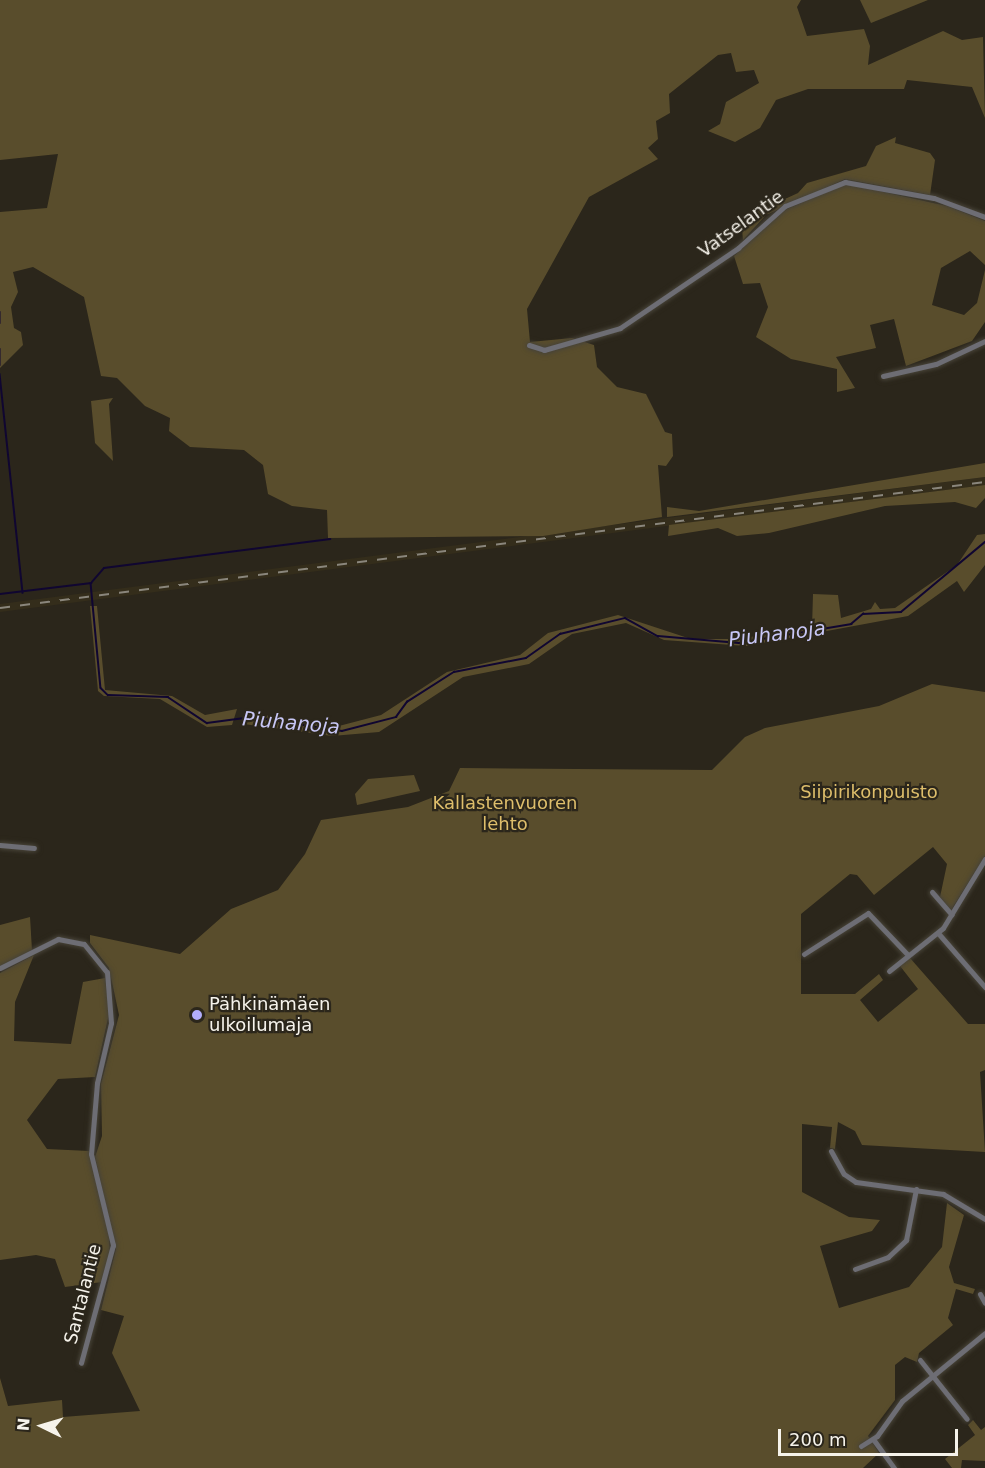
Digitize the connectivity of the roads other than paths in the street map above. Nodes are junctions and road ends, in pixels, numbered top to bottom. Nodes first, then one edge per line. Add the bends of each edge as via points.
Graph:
1 (985, 217) edge
2 (985, 341) edge
3 (529, 345) dead end
4 (883, 376) dead end
5 (0, 845) edge
6 (34, 848) dead end
7 (985, 859) edge
8 (932, 892) dead end
9 (952, 915) junction
10 (938, 933) junction
11 (804, 954) dead end
12 (908, 955) junction
13 (0, 968) edge
14 (889, 971) dead end
15 (985, 987) edge
16 (831, 1151) dead end
17 (916, 1189) junction
18 (985, 1219) edge
19 (855, 1269) dead end
20 (980, 1294) dead end
21 (985, 1303) edge
22 (985, 1333) edge
23 (920, 1360) dead end
24 (81, 1363) dead end
25 (933, 1376) junction
26 (967, 1419) dead end
27 (873, 1439) junction
28 (861, 1446) dead end
29 (894, 1468) edge

1 - 3 street, Vatselantie via 934,198 845,182 785,206 738,248 620,328 544,350
2 - 4 street via 936,364
5 - 6 street
7 - 9 street
8 - 9 street
9 - 10 street
10 - 12 street
10 - 15 street
11 - 12 street via 868,913
12 - 14 street
13 - 24 street, Santalantie via 22,960 48,941 66,939 96,952 107,972 111,1023 97,1083 91,1154 113,1245
16 - 17 street via 844,1174 856,1182
17 - 18 street via 951,1197
17 - 19 street via 906,1239 888,1257
20 - 21 street
22 - 25 street
23 - 25 street
25 - 26 street
25 - 27 street via 902,1401
27 - 28 street
27 - 29 street

